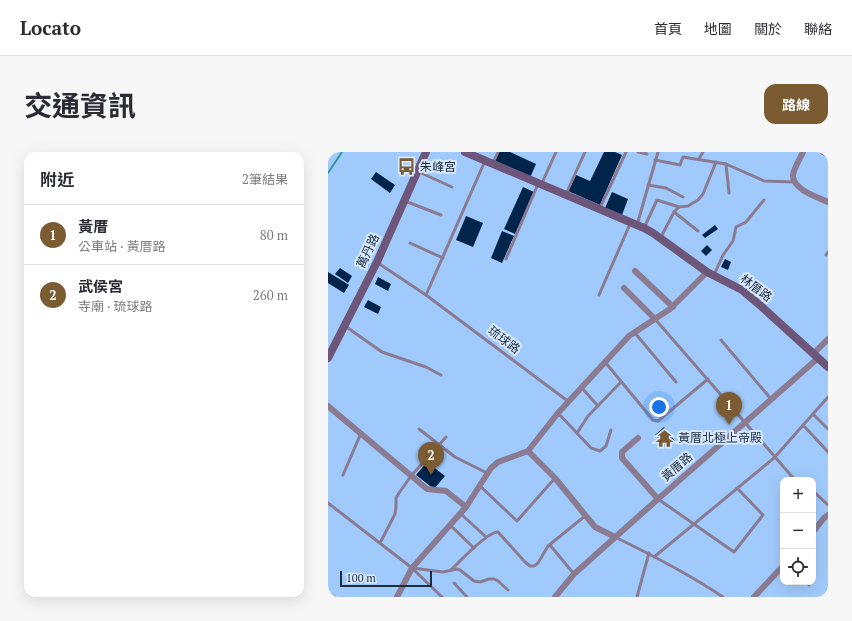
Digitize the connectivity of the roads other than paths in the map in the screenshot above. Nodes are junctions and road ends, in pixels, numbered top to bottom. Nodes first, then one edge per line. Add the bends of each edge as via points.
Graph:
1 (426, 152) edge
2 (465, 152) edge
3 (498, 152) edge
4 (556, 152) edge
5 (585, 152) edge
6 (626, 152) edge
7 (638, 152) edge
8 (658, 152) edge
9 (703, 152) edge
10 (803, 152) edge
11 (824, 152) edge
12 (647, 154) dead end
13 (828, 154) edge
14 (699, 159) junction
15 (655, 160) junction
16 (716, 162) junction
17 (489, 163) junction
18 (726, 164) junction
19 (418, 171) junction
20 (794, 182) junction
21 (540, 184) junction
22 (648, 185) junction
23 (452, 186) dead end
24 (729, 193) dead end
25 (565, 195) junction
26 (683, 197) dead end
27 (405, 200) junction
28 (764, 200) dead end
29 (828, 202) edge
30 (679, 207) junction
31 (600, 209) junction
32 (674, 212) junction
33 (441, 215) dead end
34 (637, 225) junction
35 (698, 232) dead end
36 (661, 237) junction
37 (410, 243) dead end
38 (443, 258) junction
39 (506, 259) dead end
40 (377, 262) junction
41 (635, 271) dead end
42 (710, 273) junction
43 (624, 288) dead end
44 (426, 295) junction
45 (598, 295) dead end
46 (673, 307) junction
47 (655, 319) junction
48 (344, 326) junction
49 (634, 332) junction
50 (828, 339) edge
51 (722, 340) dead end
52 (815, 356) junction
53 (328, 358) edge
54 (604, 361) junction
55 (828, 368) edge
56 (441, 375) dead end
57 (708, 380) junction
58 (621, 382) junction
59 (676, 382) dead end
60 (581, 388) junction
61 (828, 397) edge
62 (771, 399) junction
63 (569, 402) junction
64 (328, 406) edge
65 (598, 406) junction
66 (558, 413) junction
67 (813, 414) junction
68 (745, 422) junction
69 (803, 425) junction
70 (419, 429) dead end
71 (828, 429) edge
72 (611, 430) dead end
73 (577, 433) junction
74 (361, 434) junction
75 (446, 437) dead end
76 (638, 438) dead end
77 (439, 445) junction
78 (528, 451) junction
79 (828, 452) edge
80 (774, 458) junction
81 (487, 473) junction
82 (343, 476) dead end
83 (411, 476) junction
84 (792, 477) edge
85 (555, 478) junction
86 (479, 485) junction
87 (737, 488) junction
88 (816, 494) edge
89 (658, 499) junction
90 (328, 503) edge
91 (828, 506) edge
92 (466, 507) junction
93 (460, 513) junction
94 (828, 515) edge
95 (585, 516) junction
96 (694, 524) junction
97 (450, 525) junction
98 (816, 528) edge
99 (486, 537) junction
100 (615, 538) junction
101 (380, 543) junction
102 (550, 545) junction
103 (474, 548) junction
104 (649, 553) junction
105 (654, 557) junction
106 (412, 568) junction
107 (780, 569) edge
108 (451, 570) junction
109 (574, 574) junction
110 (454, 583) dead end
111 (508, 590) dead end
112 (328, 593) edge
113 (334, 597) edge
114 (397, 597) edge
115 (442, 597) edge
116 (467, 597) edge
117 (555, 597) edge
118 (637, 597) edge
119 (723, 597) edge
120 (754, 597) edge

1 - 19 street, 萬丹路
2 - 17 street, 林厝路
3 - 17 lane
4 - 21 lane
5 - 25 lane
6 - 31 lane
7 - 12 lane
8 - 15 lane
9 - 14 lane
10 - 20 street via 793,174
11 - 13 street
14 - 15 lane via 684,157 680,165
14 - 16 lane
15 - 22 lane
16 - 18 lane
16 - 30 lane via 703,194 688,206
17 - 21 street, 林厝路
17 - 38 lane
18 - 20 lane via 764,181
18 - 24 lane
19 - 23 lane
19 - 27 street, 萬丹路
20 - 29 street via 797,187
21 - 25 street, 林厝路
21 - 39 lane
22 - 26 lane via 666,188
22 - 34 lane
25 - 31 street, 林厝路
27 - 33 lane
27 - 40 street, 萬丹路
28 - 42 lane via 746,222 736,227 733,241
30 - 32 lane
30 - 34 lane via 657,200
31 - 34 street, 林厝路
32 - 35 lane
32 - 36 lane
34 - 36 street, 林厝路
34 - 45 lane
36 - 42 street, 林厝路
37 - 38 lane
38 - 44 lane
40 - 44 lane, 琉球路
40 - 48 street, 萬丹路
41 - 46 street
42 - 46 street
42 - 52 street, 林厝路 via 742,290
43 - 47 street
44 - 63 lane, 琉球路
46 - 47 street
47 - 49 street
47 - 57 lane
48 - 53 street, 萬丹路
48 - 56 lane via 382,352 426,367
49 - 54 street
49 - 59 lane
50 - 52 street, 黃厝路
51 - 62 lane
52 - 55 street, 林厝路
52 - 62 street, 黃厝路
54 - 58 lane
54 - 60 street
57 - 58 lane via 658,421 653,420
57 - 68 lane
58 - 65 lane
60 - 63 street
60 - 65 lane
61 - 67 lane
62 - 68 street, 黃厝路
63 - 66 street
64 - 74 street
65 - 73 lane
66 - 73 lane
66 - 78 street
67 - 69 lane
67 - 71 lane
68 - 80 lane
68 - 89 street, 黃厝路
69 - 79 lane
69 - 80 lane
70 - 77 lane
72 - 73 lane via 606,446 600,451 592,448
74 - 82 lane
74 - 83 street
75 - 77 lane
76 - 89 street via 622,452 622,458
77 - 81 lane via 455,457
77 - 83 lane
78 - 81 street via 498,462
78 - 85 street
80 - 84 lane
80 - 87 lane
81 - 86 street
83 - 92 street via 427,489 446,491
83 - 101 lane via 396,498 394,514
85 - 86 lane via 516,521
85 - 95 street
86 - 92 street
87 - 96 lane
87 - 96 lane via 763,516 734,552
88 - 91 lane
89 - 96 lane
89 - 100 street, 黃厝路
90 - 101 lane
92 - 93 street
93 - 97 street
93 - 99 lane
94 - 98 street
95 - 100 street via 595,527
95 - 102 lane
96 - 105 lane
97 - 103 lane
97 - 106 street
99 - 102 lane via 495,531 498,532 530,566 538,563
99 - 103 lane
100 - 104 lane
100 - 109 street, 黃厝路
101 - 106 lane
102 - 109 lane
103 - 108 lane
104 - 105 lane
104 - 118 lane
105 - 119 lane
106 - 108 lane via 443,572
106 - 114 street
106 - 115 lane
107 - 120 street
108 - 111 lane via 460,570 477,582 494,579
109 - 117 street, 黃厝路
110 - 116 lane
112 - 113 lane

